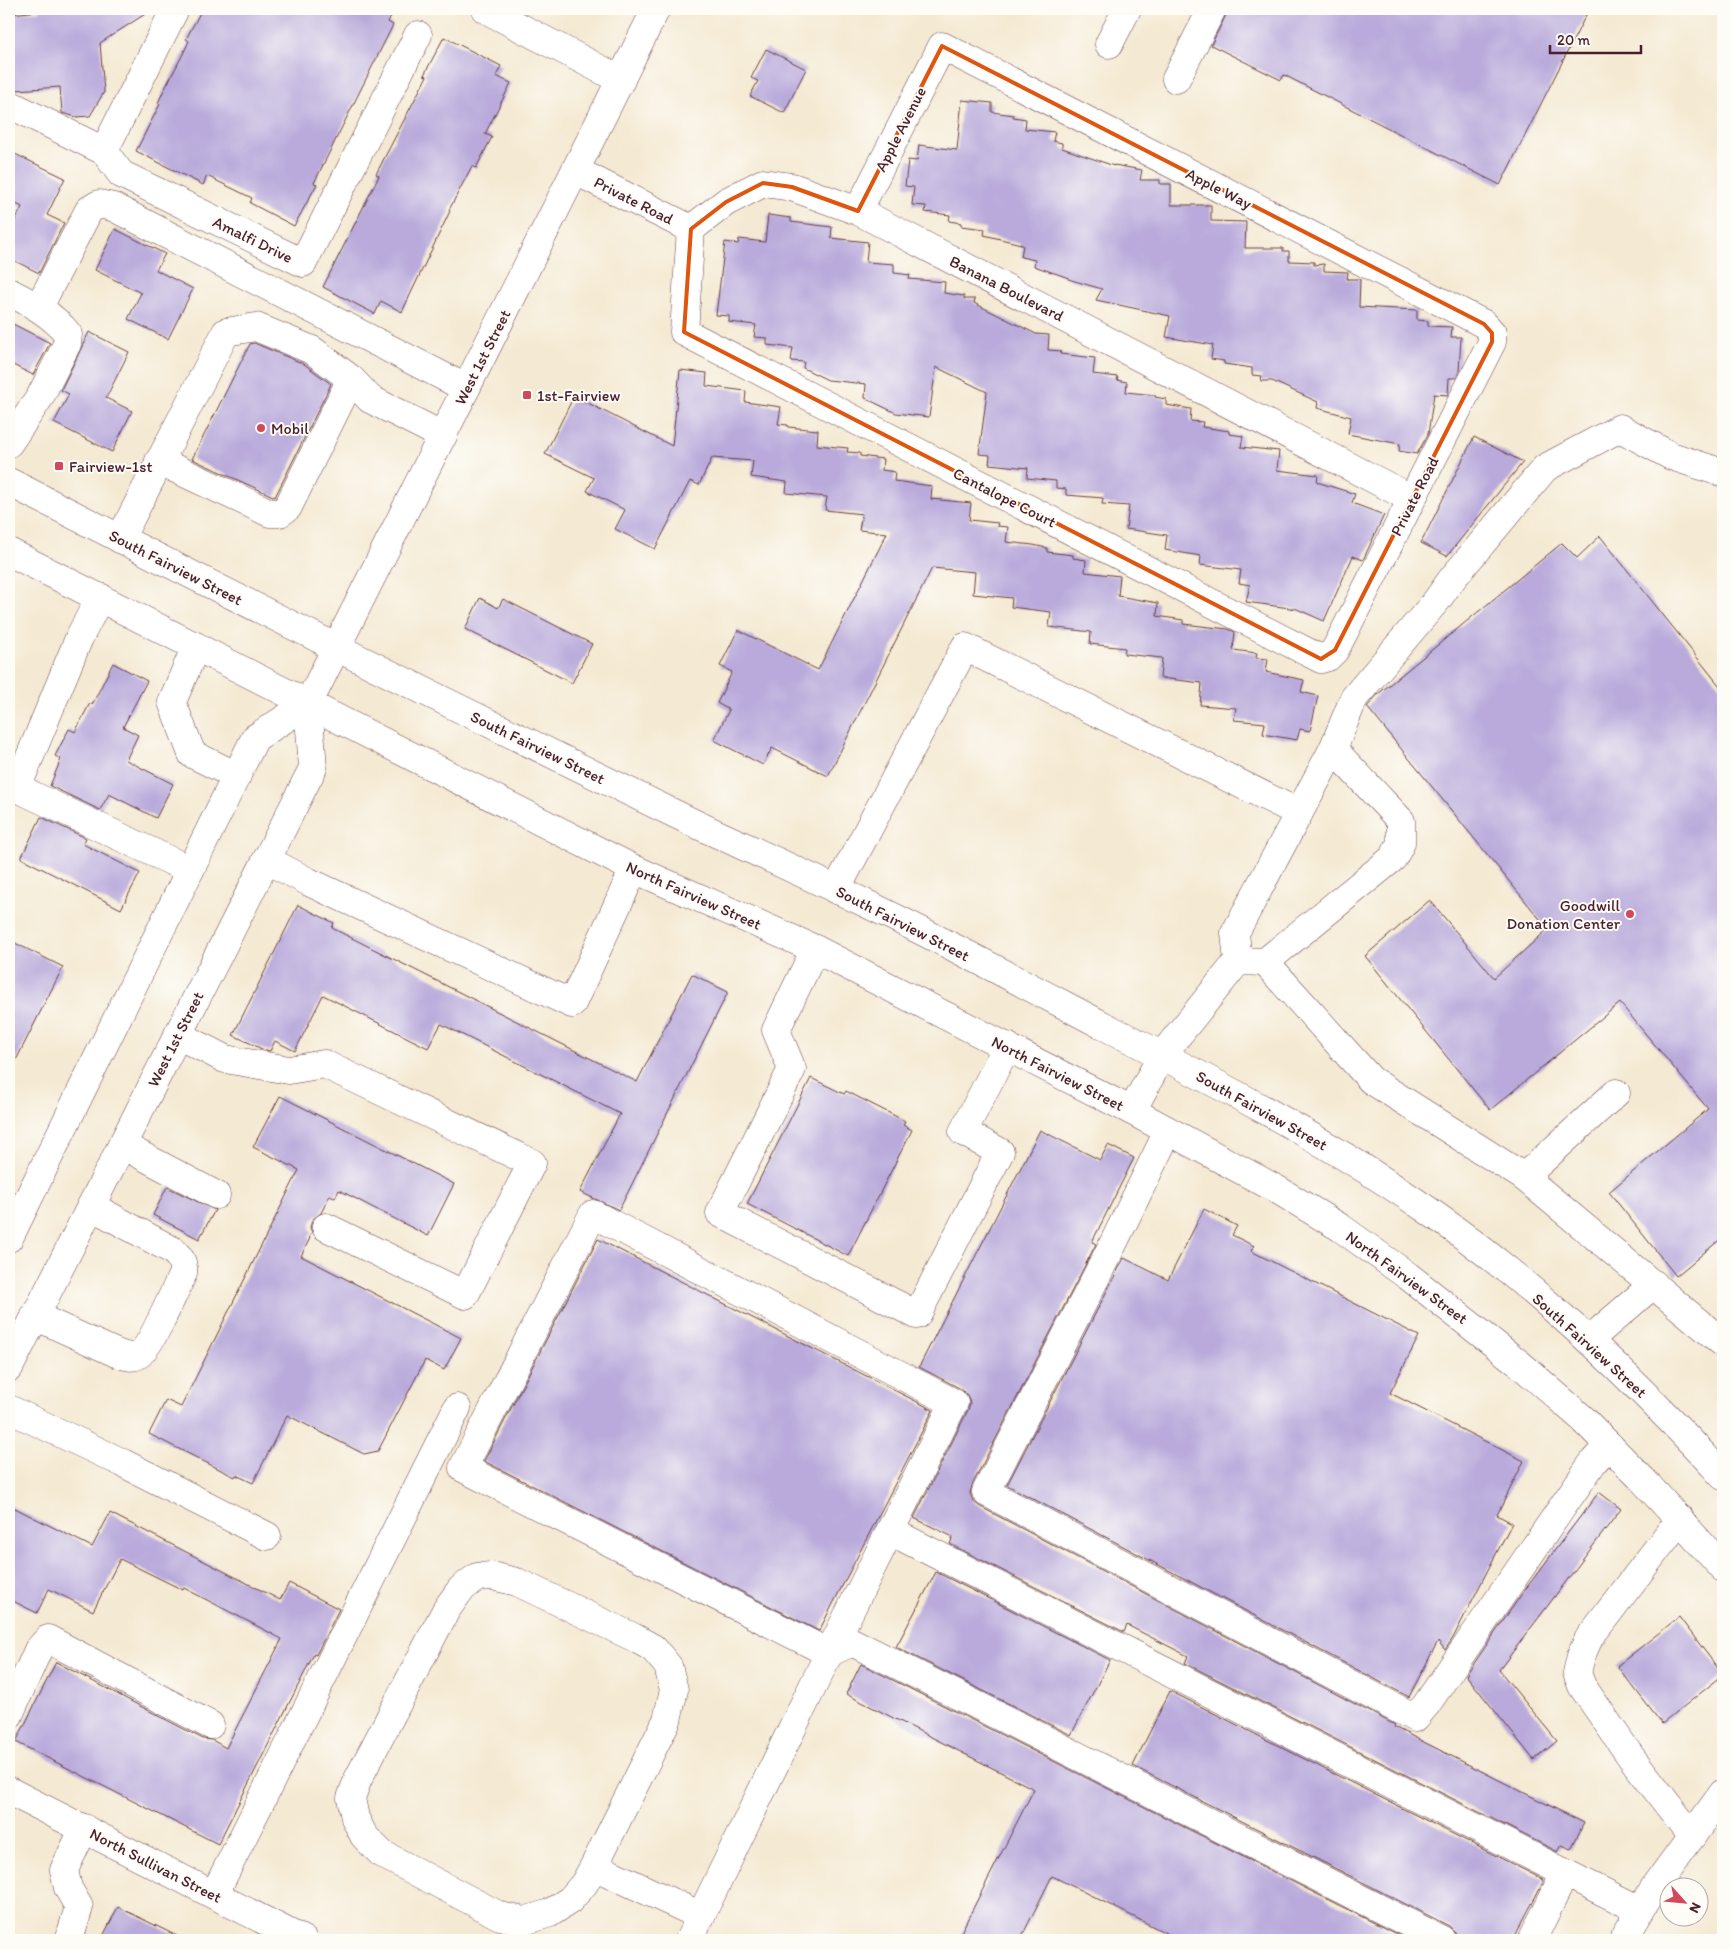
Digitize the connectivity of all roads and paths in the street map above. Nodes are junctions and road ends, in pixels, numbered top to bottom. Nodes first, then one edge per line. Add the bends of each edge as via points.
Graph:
1 (175, 9) edge
2 (485, 9) edge
3 (656, 9) edge
4 (1127, 9) edge
5 (1212, 9) edge
6 (418, 35) dead end
7 (1109, 44) dead end
8 (942, 46) joint
9 (1176, 79) dead end
10 (621, 80) junction
11 (9, 104) edge
12 (104, 151) junction
13 (576, 171) junction
14 (858, 211) junction
15 (692, 229) junction
16 (9, 292) edge
17 (39, 307) junction
18 (1492, 333) joint
19 (351, 379) junction
20 (466, 388) junction
21 (443, 436) junction
22 (9, 443) edge
23 (159, 461) junction
24 (1723, 473) edge
25 (9, 482) edge
26 (1412, 499) junction
27 (120, 539) junction
28 (9, 552) edge
29 (100, 597) junction
30 (196, 646) junction
31 (336, 648) junction
32 (1328, 657) joint
33 (308, 704) junction
34 (1333, 749) junction
35 (237, 776) junction
36 (1299, 813) junction
37 (266, 860) junction
38 (634, 869) junction
39 (190, 870) junction
40 (836, 890) junction
41 (814, 949) junction
42 (1238, 961) junction
43 (1265, 962) junction
44 (178, 1035) junction
45 (1007, 1046) junction
46 (1162, 1055) junction
47 (1616, 1093) dead end
48 (1132, 1111) junction
49 (1168, 1131) junction
50 (122, 1145) junction
51 (1524, 1177) junction
52 (216, 1195) dead end
53 (91, 1206) junction
54 (326, 1227) dead end
55 (9, 1238) edge
56 (1654, 1284) junction
57 (35, 1316) junction
58 (1589, 1340) junction
59 (1723, 1343) edge
60 (9, 1368) edge
61 (458, 1408) dead end
62 (9, 1409) edge
63 (1609, 1445) junction
64 (1723, 1476) edge
65 (1680, 1519) junction
66 (890, 1531) junction
67 (267, 1536) dead end
68 (1723, 1568) edge
69 (829, 1653) junction
70 (9, 1715) edge
71 (210, 1724) dead end
72 (9, 1790) edge
73 (1723, 1794) edge
74 (84, 1828) junction
75 (1692, 1836) junction
76 (594, 1866) junction
77 (1565, 1873) junction
78 (214, 1895) junction
79 (1640, 1910) junction
80 (701, 1916) junction
81 (69, 1940) edge
82 (304, 1940) edge
83 (689, 1940) edge
84 (1442, 1940) edge
85 (1532, 1940) edge
86 (1623, 1940) edge

1 - 12 main road
2 - 10 main road
3 - 10 main road, West 1st Street
4 - 7 main road
5 - 9 main road
6 - 12 main road, Amalfi Drive via 303,263 121,174
8 - 14 main road, Apple Avenue
8 - 18 main road, Apple Way via 1476,319
10 - 13 main road, West 1st Street
11 - 12 main road, Amalfi Drive
13 - 15 main road, Private Road
13 - 20 main road, West 1st Street
14 - 15 main road, Banana Boulevard via 792,187 763,183 726,202
14 - 26 main road, Banana Boulevard
15 - 32 main road, Cantalope Court via 684,332 1321,659
16 - 17 main road
17 - 20 main road via 89,210 99,204 113,207
17 - 22 main road via 68,334 67,344 40,397
18 - 26 main road, Private Road via 1492,342
19 - 21 main road via 370,399
19 - 23 main road via 312,350 256,327 226,332
19 - 23 main road via 288,507 280,513 270,513
20 - 21 main road, West 1st Street
21 - 31 main road, West 1st Street
23 - 27 main road
24 - 34 main road via 1672,456 1620,428 1544,468 1354,698
25 - 27 main road, South Fairview Street
26 - 32 main road, Private Road via 1335,650
27 - 31 main road, South Fairview Street
28 - 29 main road
29 - 30 main road
29 - 39 main road via 79,638 17,788
30 - 33 main road
30 - 35 main road via 172,702 192,754
31 - 33 main road, West 1st Street
31 - 40 main road, South Fairview Street
33 - 35 main road via 255,738
33 - 37 main road, West 1st Street via 313,768
33 - 38 main road, North Fairview Street
34 - 36 main road
34 - 43 main road via 1401,821 1401,842 1393,858
35 - 39 main road
36 - 40 main road via 964,647
36 - 42 main road via 1235,933
37 - 38 main road via 572,1004
37 - 44 main road, West 1st Street
38 - 41 main road, North Fairview Street
39 - 55 main road
40 - 46 main road, South Fairview Street
41 - 45 main road, North Fairview Street
41 - 45 main road via 776,1030 792,1069 720,1213 917,1315 1000,1152 963,1132
42 - 43 main road
42 - 46 main road
43 - 51 main road via 1371,1080
44 - 50 main road, West 1st Street
44 - 54 main road via 226,1059 289,1070 324,1064 532,1163 465,1295
45 - 48 main road, North Fairview Street
46 - 48 main road
46 - 58 main road, South Fairview Street via 1256,1104 1359,1164 1508,1271
47 - 51 main road
48 - 49 main road, North Fairview Street
49 - 63 main road, North Fairview Street via 1278,1190 1348,1234 1469,1322 1583,1418
49 - 63 main road via 986,1492 1415,1718 1594,1461
50 - 52 main road
50 - 53 main road, West 1st Street
51 - 56 main road
53 - 57 main road, West 1st Street
53 - 57 main road via 172,1250 184,1266 148,1343 138,1355 128,1357
56 - 58 main road
56 - 59 main road
57 - 60 main road, West 1st Street
58 - 64 main road, South Fairview Street
61 - 78 main road
62 - 67 main road
63 - 65 main road, North Fairview Street
65 - 68 main road, North Fairview Street
65 - 75 main road via 1589,1638 1576,1674 1631,1757
66 - 69 main road
66 - 69 main road via 954,1403 593,1214 463,1468
66 - 77 main road
69 - 80 main road
69 - 84 main road via 852,1642
70 - 71 main road via 38,1650 48,1639
72 - 74 main road, North Sullivan Street
73 - 75 main road
74 - 78 main road, North Sullivan Street
74 - 81 main road via 64,1870 68,1888 79,1907
75 - 79 main road
76 - 76 main road via 667,1720 674,1690 668,1666 653,1648 634,1636 517,1582 492,1576 477,1578 461,1589 446,1610 358,1779 351,1798 354,1818 364,1836 382,1854 500,1916 524,1921 550,1912 570,1900
76 - 80 main road
77 - 79 main road
77 - 85 main road
78 - 82 main road, North Sullivan Street
79 - 86 main road
80 - 83 main road

